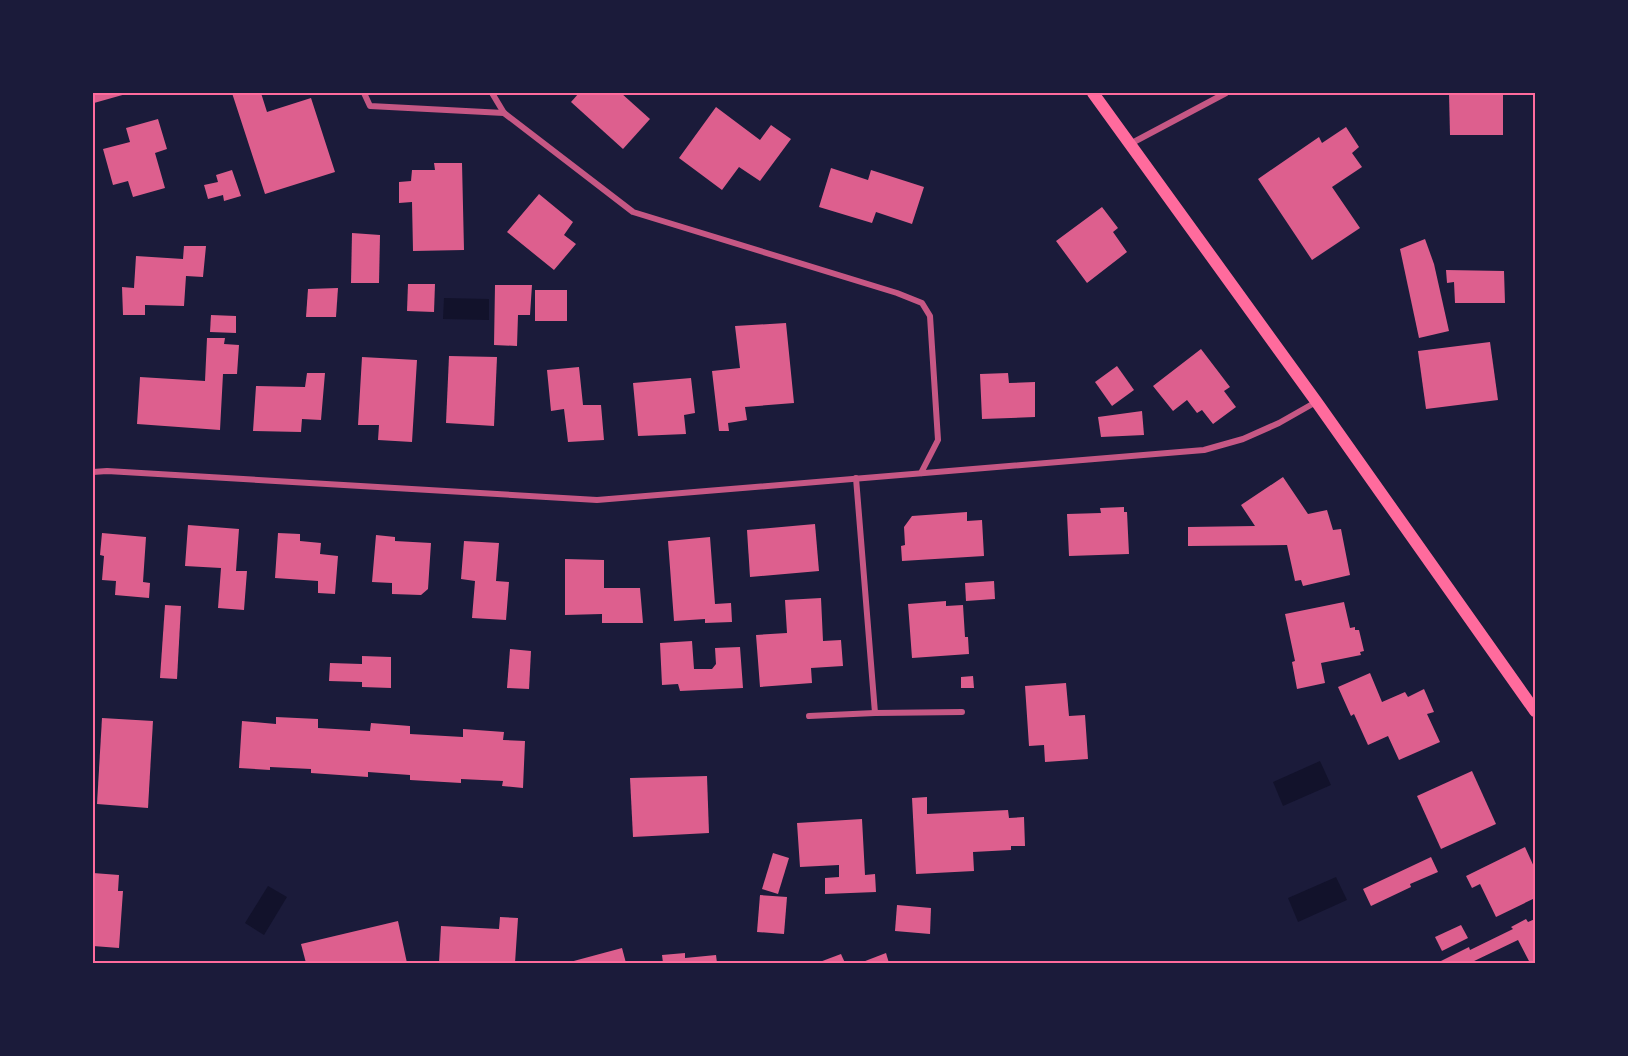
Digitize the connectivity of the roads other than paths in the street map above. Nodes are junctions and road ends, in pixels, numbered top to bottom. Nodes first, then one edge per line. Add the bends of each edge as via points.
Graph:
1 (364, 93) edge
2 (492, 93) edge
3 (1093, 93) edge
4 (1226, 93) edge
5 (504, 113) junction
6 (1130, 145) junction
7 (1316, 402) junction
8 (93, 472) edge
9 (921, 473) junction
10 (856, 478) junction
11 (1535, 711) edge
12 (962, 712) dead end
13 (875, 713) junction
14 (809, 716) dead end

1 - 5 street via 370,106
2 - 5 street
3 - 6 main road
4 - 6 street
5 - 9 street via 633,212 922,303 930,316 938,440
6 - 7 main road
7 - 9 street via 1243,440 1204,450
7 - 11 main road
8 - 10 street via 597,500
9 - 10 street
10 - 13 street
12 - 13 street
13 - 14 street

